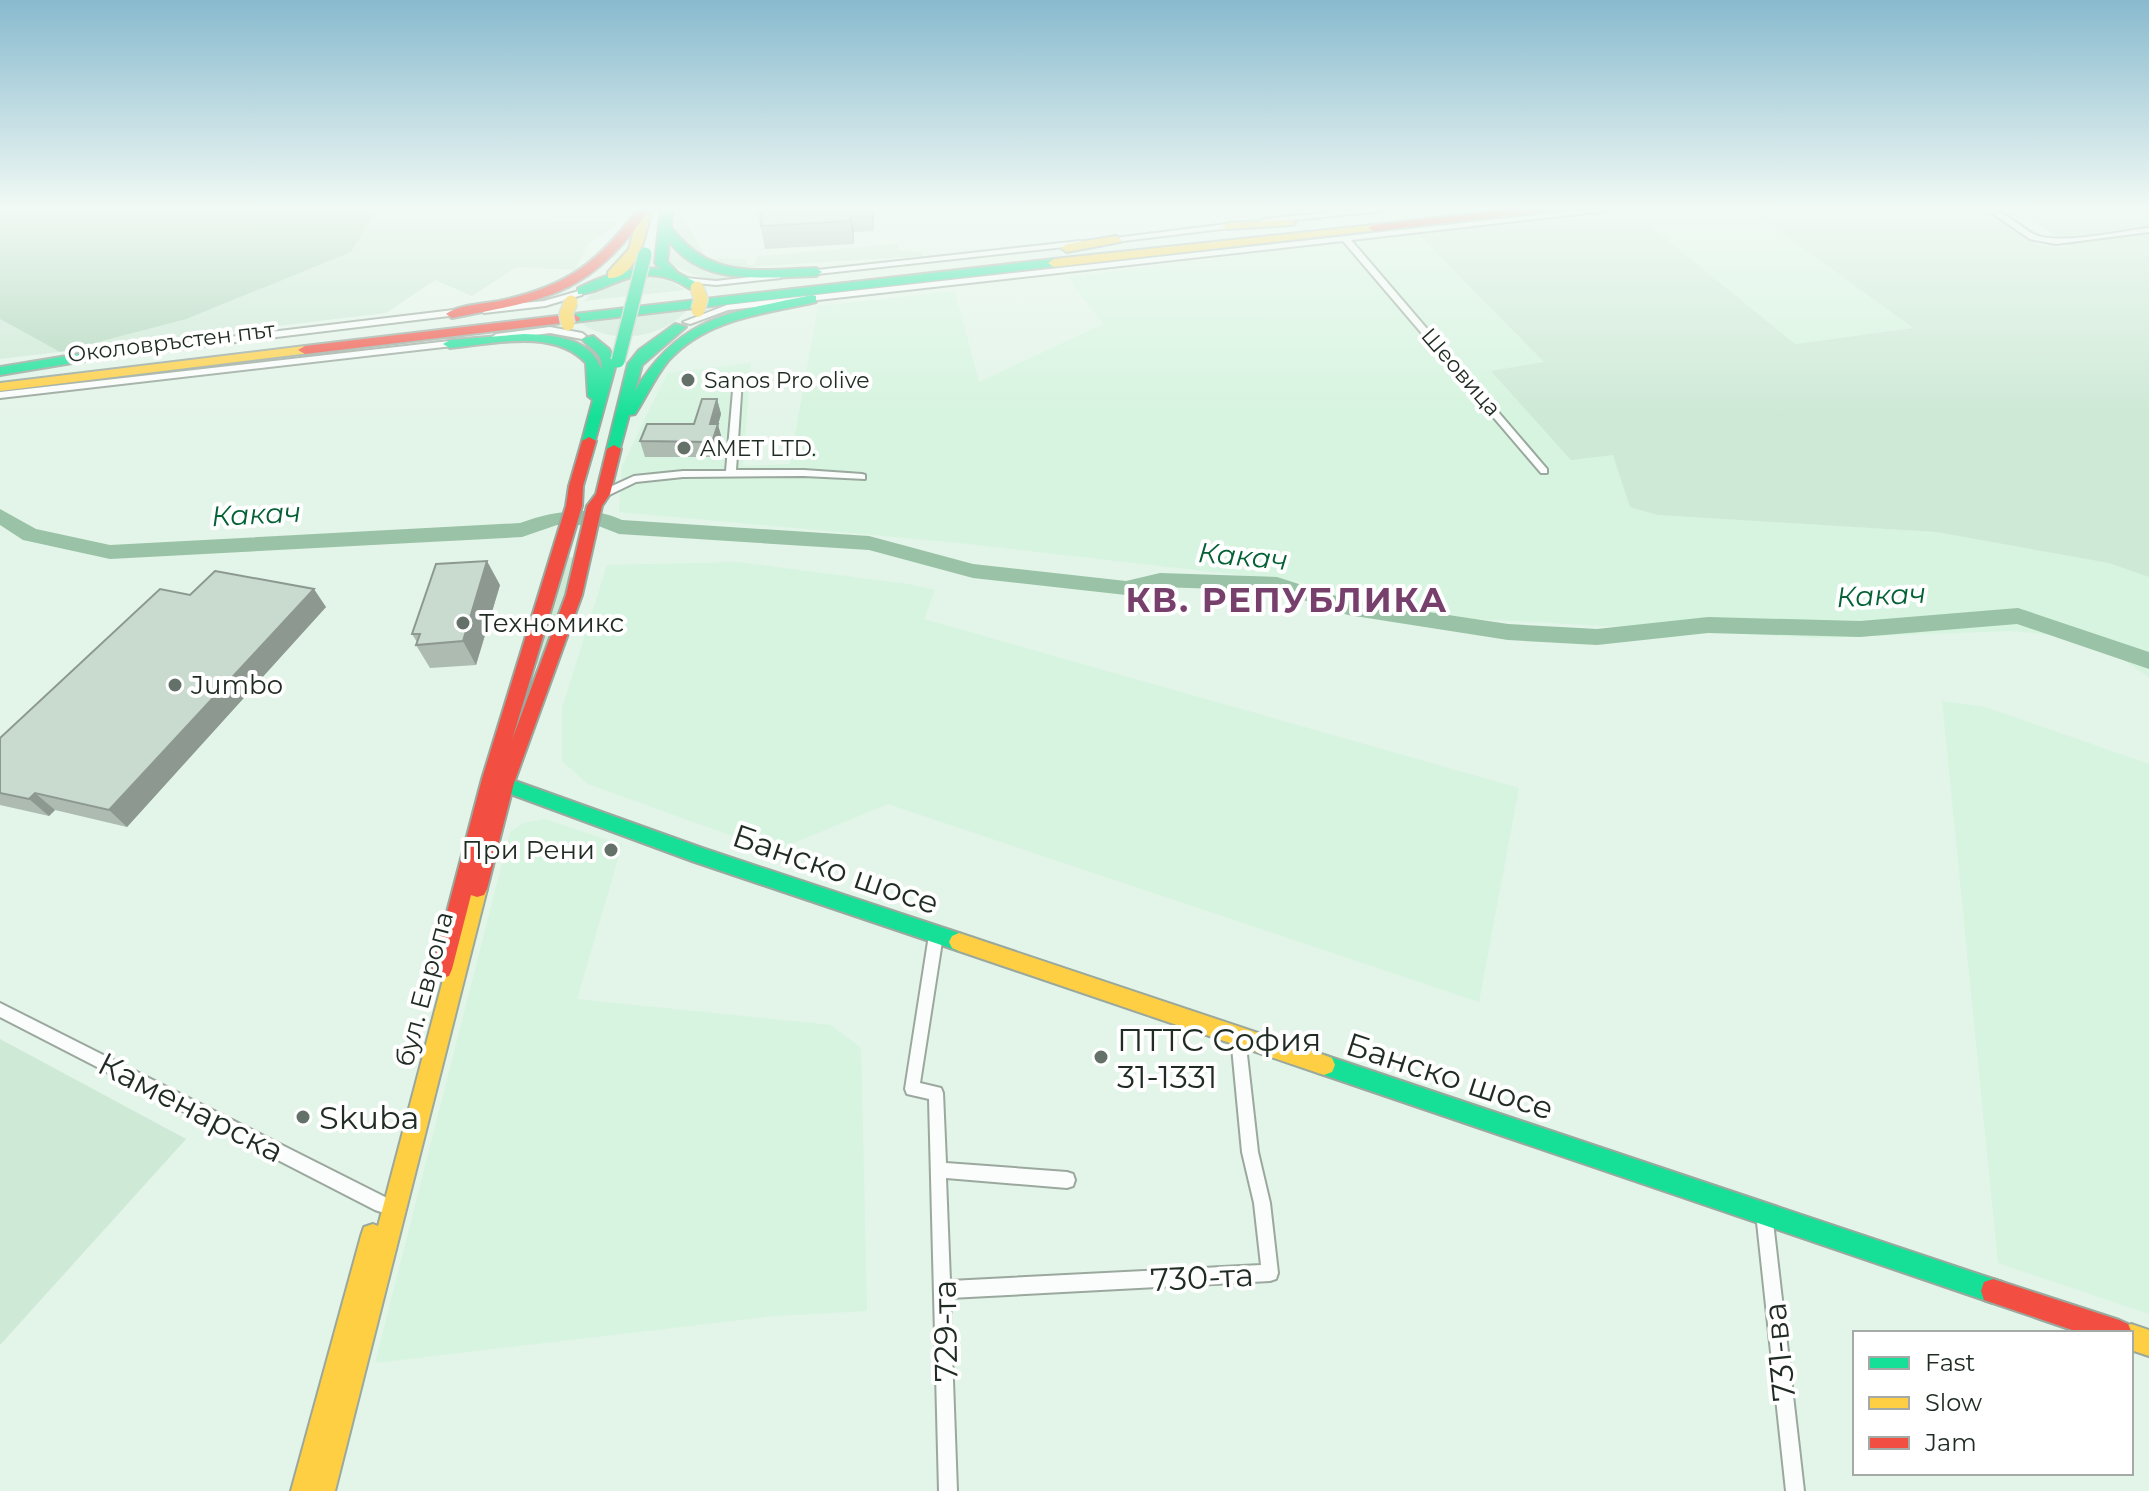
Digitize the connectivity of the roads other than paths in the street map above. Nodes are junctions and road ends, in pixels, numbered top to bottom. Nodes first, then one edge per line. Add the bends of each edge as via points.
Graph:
1 (583, 279) edge
2 (605, 279) edge
3 (639, 279) edge
4 (674, 279) edge
5 (682, 279) edge
6 (756, 279) edge
7 (828, 279) edge
8 (921, 279) edge
9 (989, 279) edge
10 (1388, 279) edge
11 (685, 281) junction
12 (575, 298) junction
13 (812, 299) junction
14 (452, 314) junction
15 (689, 320) junction
16 (579, 333) junction
17 (450, 344) junction
18 (79, 358) joint
19 (0, 371) edge
20 (738, 379) dead end
21 (47, 389) joint
22 (0, 391) edge
23 (596, 412) junction
24 (621, 424) junction
25 (608, 467) junction
26 (1544, 471) dead end
27 (731, 473) junction
28 (862, 477) dead end
29 (634, 479) junction
30 (597, 494) junction
31 (574, 506) junction
32 (498, 781) junction
33 (936, 935) junction
34 (0, 1010) edge
35 (1238, 1037) junction
36 (941, 1170) junction
37 (1067, 1180) dead end
38 (381, 1204) junction
39 (1764, 1213) junction
40 (944, 1290) junction
41 (2113, 1331) edge
42 (305, 1491) edge
43 (321, 1491) edge
44 (948, 1491) edge
45 (1795, 1491) edge

1 - 14 main road via 553,292
2 - 12 main road
3 - 30 main road, бул. Европа, bridge via 618,361
4 - 11 main road
5 - 11 main road
6 - 11 street
7 - 19 main road, Околовръстен път
8 - 22 main road, Околовръстен път
9 - 13 street
10 - 26 street, Шеовица
11 - 15 main road, bridge via 701,299
12 - 14 street
12 - 16 main road, bridge via 566,314
13 - 15 street via 727,308
13 - 24 main road via 718,320 693,331 665,358
14 - 18 street
15 - 16 main road via 637,342 605,343
15 - 24 main road, бул. Европа via 639,358
16 - 17 street via 550,330
16 - 23 main road, бул. Европа via 611,361
17 - 21 street
17 - 23 main road via 550,339 579,347 593,364
18 - 19 main road
20 - 27 street
21 - 22 main road
23 - 31 main road, бул. Европа
24 - 25 main road, бул. Европа
25 - 29 street
25 - 30 main road, бул. Европа
27 - 28 street
27 - 29 street
29 - 30 street
30 - 31 main road, бул. Европа
30 - 32 main road, бул. Европа via 574,595
31 - 32 main road, бул. Европа
32 - 33 main road, Банско шосе
32 - 38 main road, бул. Европа
32 - 43 main road, бул. Европа
33 - 35 main road, Банско шосе
33 - 36 street, 729-та via 912,1089 936,1093
34 - 38 street, Каменарска
35 - 39 main road, Банско шосе
35 - 40 street, 730-та via 1270,1273
36 - 37 street
36 - 40 street, 729-та
38 - 42 main road, бул. Европа
39 - 41 main road, Банско шосе
39 - 45 street, 731-ва
40 - 44 street, 729-та

